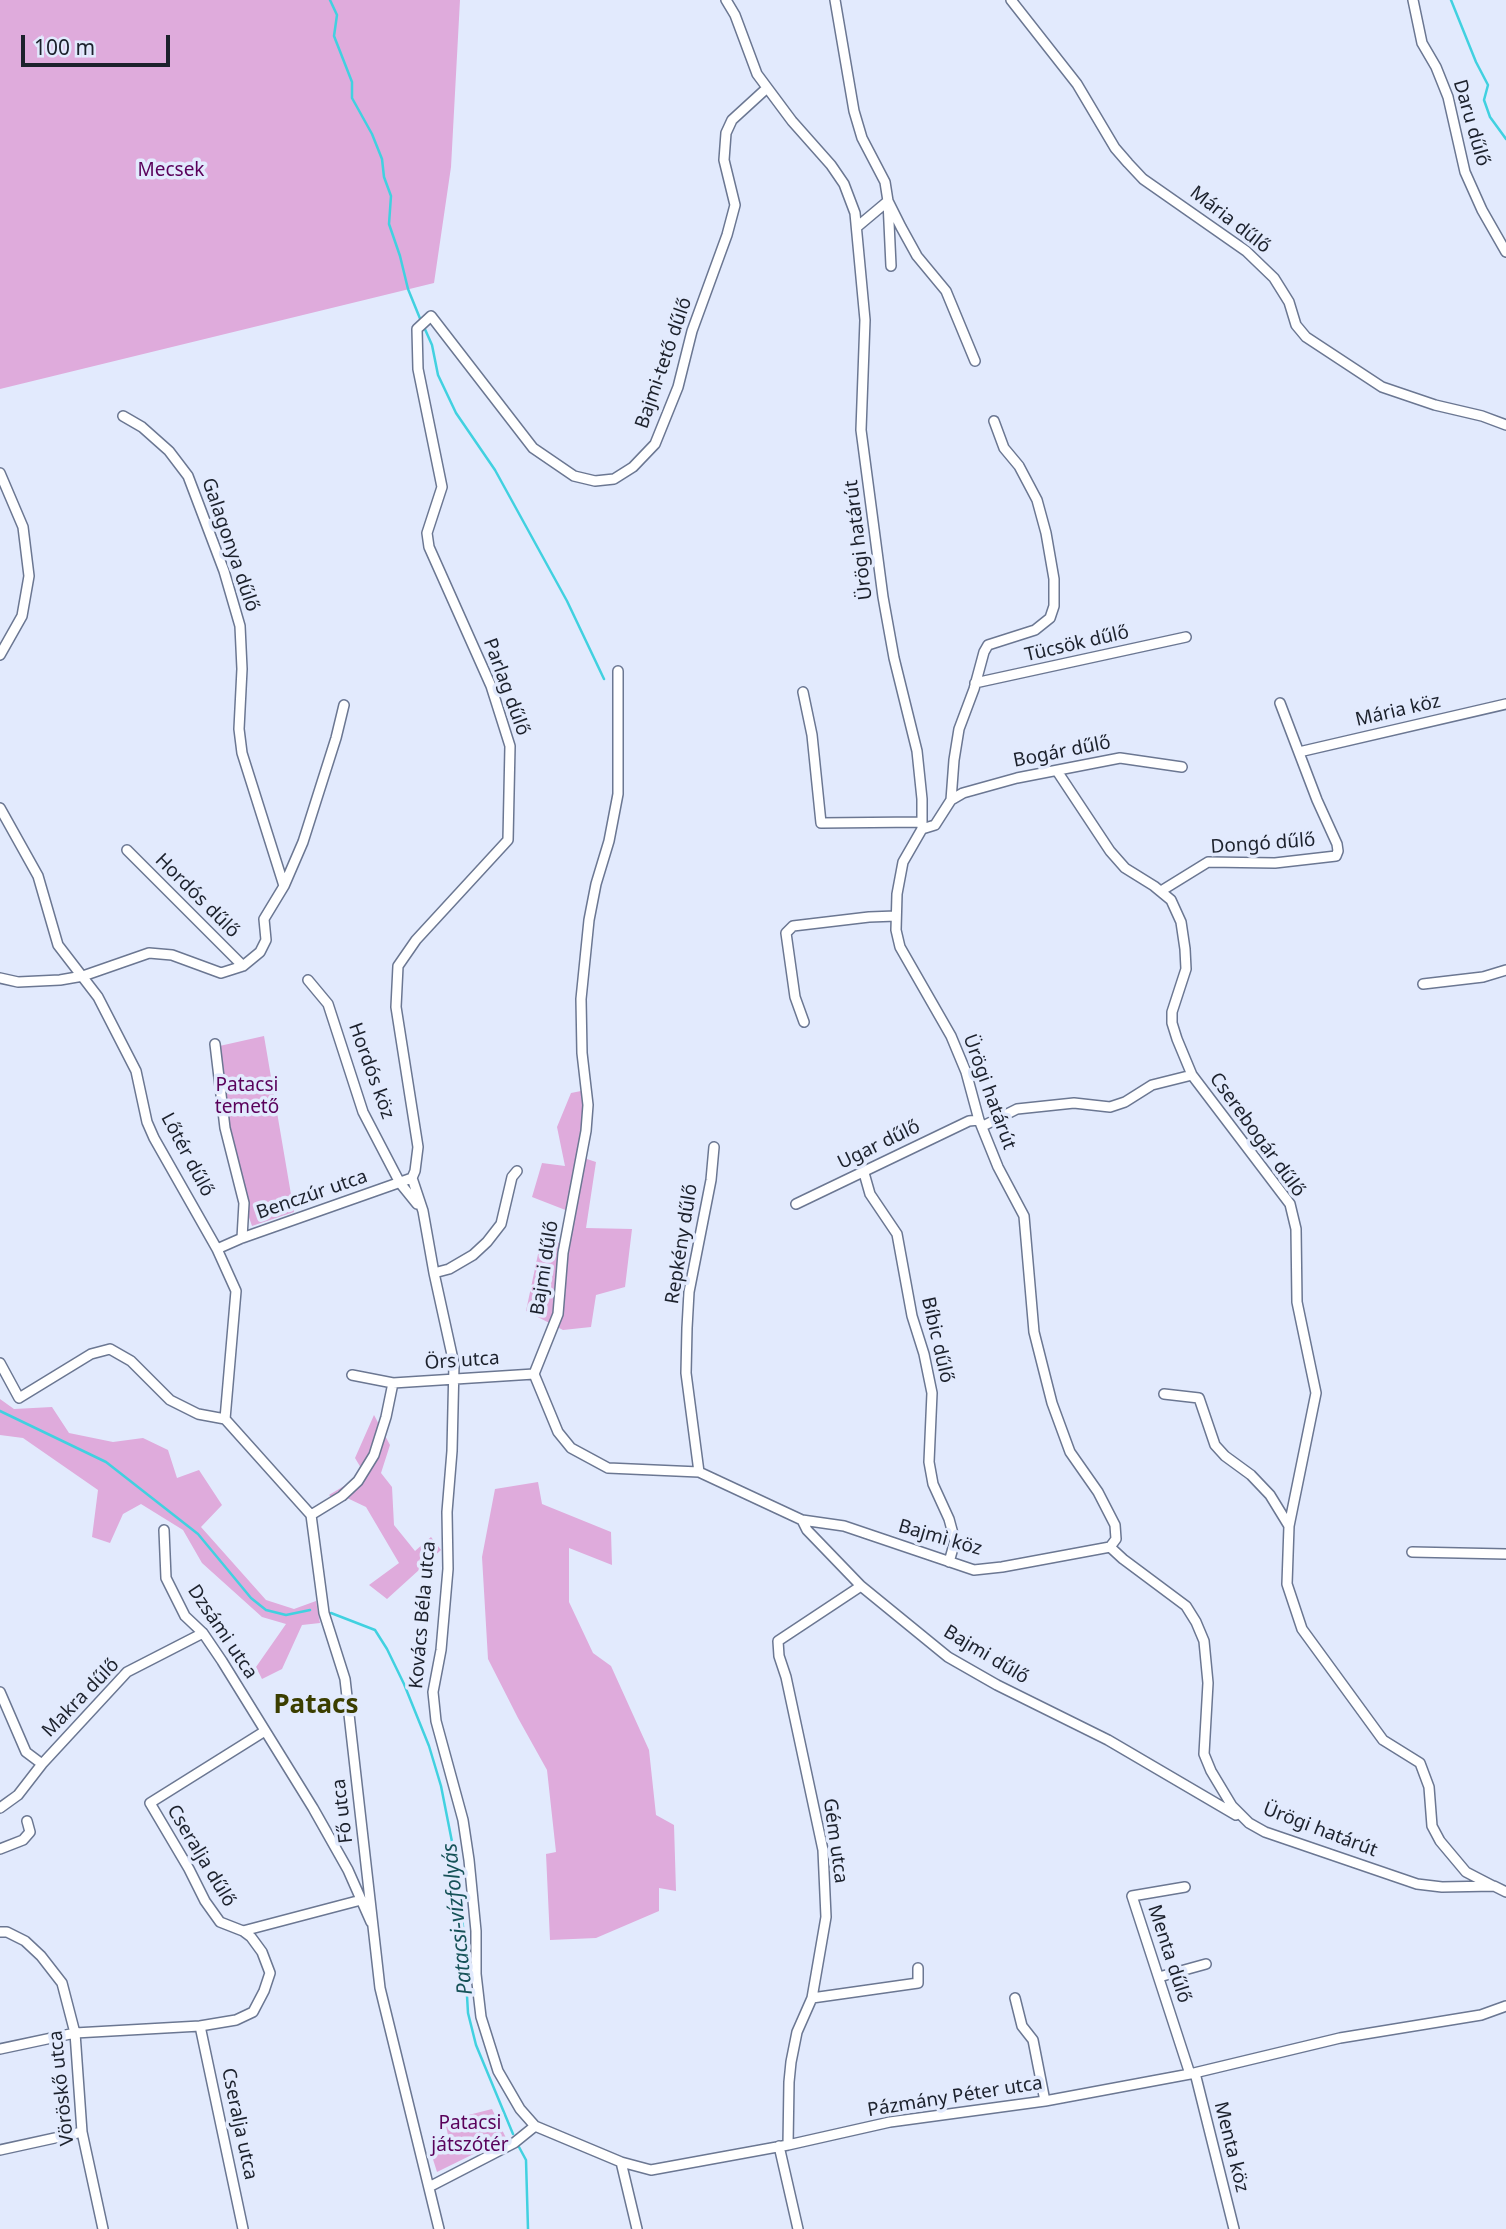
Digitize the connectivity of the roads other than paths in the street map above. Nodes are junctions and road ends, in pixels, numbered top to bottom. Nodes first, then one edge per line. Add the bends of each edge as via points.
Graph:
1 (726, 0) edge
2 (835, 0) edge
3 (1011, 0) edge
4 (1413, 0) edge
5 (767, 88) junction
6 (887, 201) junction
7 (857, 227) junction
8 (1506, 251) edge
9 (891, 266) dead end
10 (431, 316) joint
11 (975, 361) dead end
12 (123, 416) dead end
13 (994, 421) dead end
14 (1506, 425) edge
15 (0, 473) edge
16 (1186, 637) dead end
17 (0, 655) edge
18 (618, 671) dead end
19 (975, 684) junction
20 (803, 692) dead end
21 (1280, 703) dead end
22 (1506, 704) edge
23 (344, 705) dead end
24 (1298, 752) junction
25 (1182, 767) dead end
26 (1057, 771) junction
27 (951, 800) junction
28 (0, 808) edge
29 (922, 825) junction
30 (127, 850) dead end
31 (284, 886) junction
32 (1161, 891) junction
33 (896, 916) junction
34 (243, 966) junction
35 (1506, 970) edge
36 (83, 976) junction
37 (0, 978) edge
38 (308, 980) dead end
39 (1423, 984) dead end
40 (804, 1022) dead end
41 (215, 1044) dead end
42 (1192, 1075) junction
43 (981, 1123) junction
44 (714, 1147) dead end
45 (517, 1171) dead end
46 (864, 1173) junction
47 (413, 1175) junction
48 (400, 1183) junction
49 (796, 1205) dead end
50 (423, 1211) junction
51 (242, 1238) junction
52 (216, 1249) junction
53 (434, 1273) junction
54 (0, 1363) edge
55 (534, 1374) junction
56 (352, 1375) dead end
57 (454, 1380) junction
58 (393, 1383) junction
59 (1164, 1394) dead end
60 (225, 1419) junction
61 (699, 1472) junction
62 (311, 1516) junction
63 (802, 1520) junction
64 (1289, 1526) junction
65 (164, 1530) dead end
66 (1110, 1547) junction
67 (1412, 1552) dead end
68 (1506, 1554) edge
69 (949, 1562) junction
70 (861, 1586) junction
71 (203, 1633) junction
72 (0, 1692) edge
73 (265, 1731) junction
74 (42, 1764) junction
75 (0, 1808) edge
76 (27, 1821) dead end
77 (1249, 1823) junction
78 (0, 1849) edge
79 (1494, 1886) junction
80 (1185, 1887) dead end
81 (1506, 1892) edge
82 (361, 1900) junction
83 (374, 1930) junction
84 (243, 1931) junction
85 (0, 1932) edge
86 (1206, 1964) dead end
87 (918, 1968) dead end
88 (1159, 1977) junction
89 (812, 1998) junction
90 (1015, 1998) dead end
91 (1506, 2006) edge
92 (200, 2026) junction
93 (75, 2033) junction
94 (0, 2049) edge
95 (1193, 2074) junction
96 (1045, 2101) junction
97 (535, 2126) junction
98 (82, 2132) junction
99 (784, 2146) junction
100 (0, 2150) edge
101 (621, 2162) junction
102 (429, 2188) junction
103 (103, 2229) edge
104 (243, 2229) edge
105 (439, 2229) edge
106 (637, 2229) edge
107 (798, 2229) edge
108 (1234, 2229) edge

1 - 5 street, Ürögi határút
2 - 6 street via 854,111 885,182
3 - 14 street, Mária dűlő via 1077,84 1115,148 1143,179 1265,269 1289,302 1296,325 1306,337 1382,387
4 - 8 street, Daru dűlő via 1422,43 1448,97 1465,172
5 - 7 street, Ürögi határút via 844,184
5 - 10 street, Bajmi-tető dűlő via 732,120 726,133 724,160 735,205 727,235 655,444 633,467 614,479 595,481 574,476 533,448
6 - 7 street
6 - 9 street
6 - 11 street via 917,256 946,291
7 - 29 street, Ürögi határút via 865,320 862,430 887,621 917,751
10 - 47 street, Parlag dűlő via 417,329 418,369 442,487 427,533 429,547 491,686 510,746 511,794 508,840 416,940 398,967 396,1007 418,1147
12 - 31 street, Galagonya dűlő via 142,427 188,476 224,571 240,626 242,753
13 - 19 street via 1004,448 1037,500 1054,579 1054,606 1050,618 1035,630 988,645
15 - 17 street via 23,527 29,576 22,616
16 - 19 street, Tücsök dűlő
18 - 55 street, Bajmi dűlő via 618,794 589,920 581,999 586,1132 563,1253 558,1314
19 - 27 street via 959,729
20 - 29 street via 821,823
21 - 24 street, Dongó dűlő
22 - 24 street, Mária köz
23 - 31 street via 303,842
24 - 32 street, Dongó dűlő via 1337,844 1336,856 1275,863 1208,862
25 - 26 street, Bogár dűlő via 1120,758
26 - 27 street, Bogár dűlő via 985,786
26 - 32 street via 1110,851 1125,868
27 - 29 street via 935,825
28 - 36 street, Lőtér dűlő via 38,876 58,945
29 - 33 street, Ürögi határút via 903,862
30 - 34 street, Hordós dűlő
31 - 34 street, Hordós dűlő via 264,919 266,940 260,952
32 - 42 street, Cserebogár dűlő via 1171,900 1181,922 1186,969 1172,1023
33 - 40 street via 793,926 786,933 795,997
33 - 43 street, Ürögi határút via 900,947 951,1036
34 - 36 street, Hordós dűlő via 221,973 149,953
35 - 39 street via 1483,978
36 - 37 street, Hordós dűlő via 18,982
36 - 52 street, Lőtér dűlő via 136,1070 154,1138
38 - 48 street, Hordós köz via 328,1004 363,1112
41 - 51 street via 225,1128 244,1203
42 - 43 street, Ugar dűlő via 1152,1085 1110,1107 1074,1102 1017,1109
42 - 64 street, Cserebogár dűlő via 1290,1204 1296,1229 1297,1302 1316,1393
43 - 46 street, Ugar dűlő via 969,1121
43 - 66 street, Ürögi határút via 1024,1216 1034,1332 1052,1403 1070,1452 1115,1525 1116,1539
44 - 61 street, Repkény dűlő via 687,1328 686,1373
45 - 53 street via 501,1224 487,1242 473,1255
46 - 49 street, Ugar dűlő
46 - 69 street, Bíbic dűlő via 870,1194 897,1234 924,1354 932,1393 929,1462 955,1541
47 - 48 street, Benczúr utca
47 - 50 street, Kovács Béla utca
48 - 50 street, Hordós köz
48 - 51 street, Benczúr utca
50 - 53 street, Kovács Béla utca
51 - 52 street, Benczúr utca
52 - 60 street, Lőtér dűlő via 236,1291
53 - 57 street, Kovács Béla utca
54 - 60 street via 19,1398 91,1354 110,1349 131,1360 170,1400 198,1414
55 - 57 street, Örs utca
55 - 61 street, Bajmi dűlő via 558,1432 571,1448 608,1468
56 - 58 street, Örs utca
57 - 58 street, Örs utca
57 - 97 street, Kovács Béla utca via 448,1570 433,1692 435,1711 463,1820 481,2017 498,2071
58 - 62 street via 374,1455 358,1481
59 - 64 street via 1199,1398 1215,1445 1270,1495
60 - 62 street
61 - 63 street, Bajmi dűlő
62 - 83 street, Fő utca via 324,1613 345,1679
63 - 69 street, Bajmi köz via 844,1526
63 - 70 street, Bajmi dűlő
64 - 79 street, Cserebogár dűlő via 1287,1584 1302,1629 1382,1740 1420,1763 1429,1787 1432,1826 1440,1841 1466,1872
65 - 71 street, Dzsámi utca via 166,1578 185,1616
66 - 69 street, Bajmi köz via 974,1570
66 - 77 street, Ürögi határút via 1186,1606 1196,1622 1208,1683 1204,1754 1231,1806
67 - 68 street
70 - 77 street, Bajmi dűlő via 948,1657 1108,1740
70 - 89 street, Gém utca via 778,1641 822,1850 826,1917
71 - 73 street, Dzsámi utca
71 - 74 street, Makra dűlő via 127,1672
72 - 74 street via 26,1752
73 - 82 street, Dzsámi utca via 313,1808
73 - 84 street, Cseralja dűlő via 150,1803 205,1902 220,1922
74 - 75 street, Makra dűlő
76 - 78 street via 30,1832 23,1840
77 - 79 street, Ürögi határút via 1417,1884
79 - 81 street, Ürögi határút
80 - 88 street, Menta dűlő via 1132,1896
82 - 83 street, Dzsámi utca
82 - 84 street
83 - 102 street, Fő utca via 380,1988
84 - 92 street, Cseralja dűlő via 262,1952 270,1973 264,1991 253,2012
85 - 93 street, Vöröskő utca via 25,1941 62,1983
86 - 88 street
87 - 89 street via 918,1983
88 - 95 street, Menta dűlő
89 - 99 street, Gém utca via 797,2032 791,2062
90 - 96 street via 1022,2026 1032,2040
91 - 95 street, Pázmány Péter utca via 1481,2015 1340,2038
92 - 93 street
92 - 104 street, Cseralja utca
93 - 94 street
93 - 98 street, Vöröskő utca
95 - 96 street, Pázmány Péter utca
95 - 108 street, Menta köz
96 - 99 street, Pázmány Péter utca via 891,2122
97 - 101 street, Pázmány Péter utca
97 - 102 street via 514,2143
98 - 100 street
98 - 103 street, Vöröskő utca
99 - 101 street, Pázmány Péter utca via 651,2170
99 - 107 street, Gém utca
101 - 106 street
102 - 105 street, Fő utca

